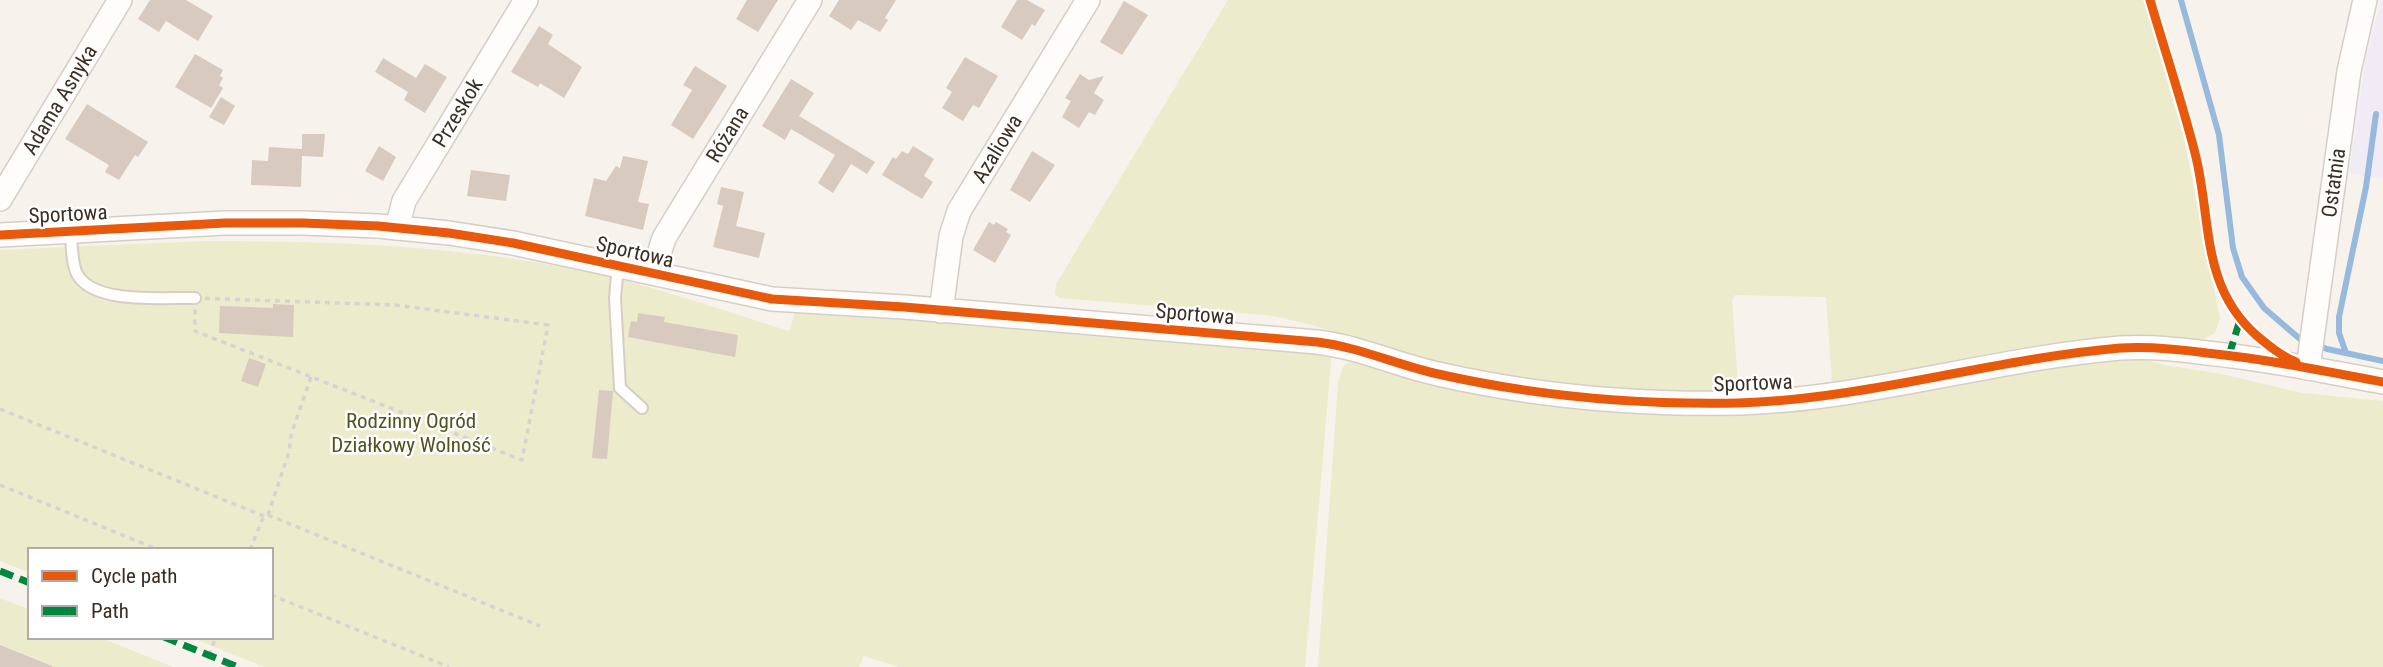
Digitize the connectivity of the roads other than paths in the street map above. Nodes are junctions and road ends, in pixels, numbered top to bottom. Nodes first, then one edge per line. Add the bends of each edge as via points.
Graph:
1 (120, 0) edge
2 (526, 0) edge
3 (810, 0) edge
4 (1088, 0) edge
5 (2365, 0) edge
6 (0, 199) edge
7 (397, 228) junction
8 (71, 231) junction
9 (0, 235) edge
10 (618, 265) junction
11 (653, 273) junction
12 (195, 298) road end
13 (941, 311) junction
14 (2309, 361) junction
15 (2383, 382) edge
16 (642, 408) dead end

1 - 6 street, Adama Asnyka
2 - 7 street, Przeskok via 404,201
3 - 11 street, Różana via 664,238
4 - 13 street, Azaliowa via 958,215
5 - 14 street, Ostatnia via 2349,71
7 - 8 street, Sportowa via 272,223
7 - 10 street, Sportowa via 496,240
8 - 9 street, Sportowa
8 - 12 lane via 75,268 91,288 112,295
10 - 11 street, Sportowa
10 - 16 lane via 615,298 620,388
11 - 13 street, Sportowa via 772,299
13 - 14 street, Sportowa via 1317,341 1450,376 1569,395 1660,402 1808,398 2120,348
14 - 15 street, Sportowa

